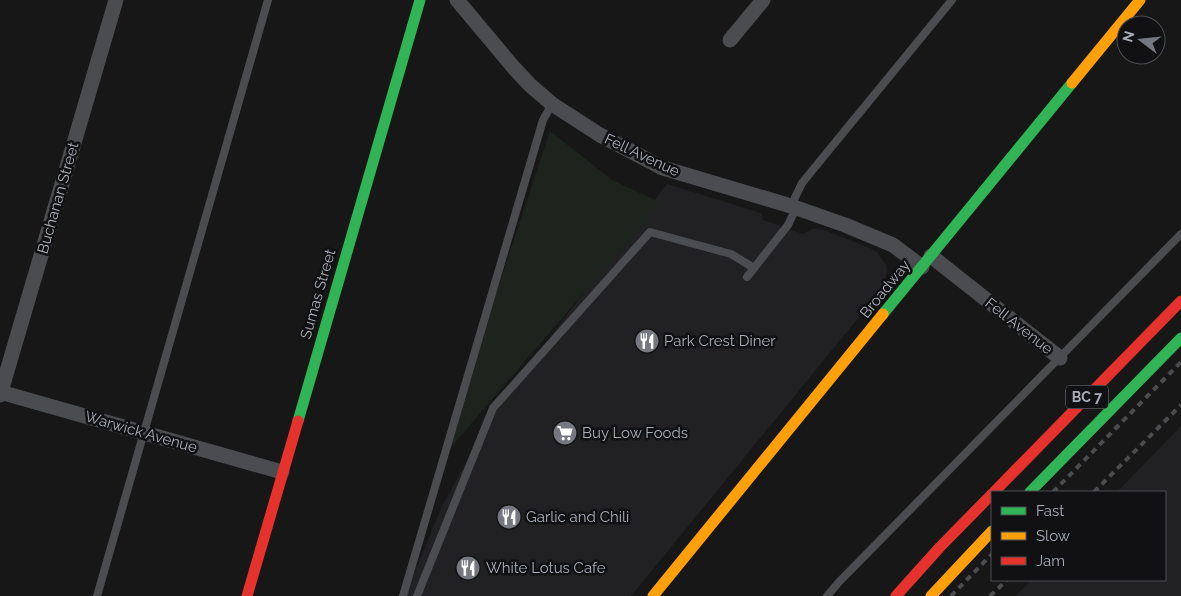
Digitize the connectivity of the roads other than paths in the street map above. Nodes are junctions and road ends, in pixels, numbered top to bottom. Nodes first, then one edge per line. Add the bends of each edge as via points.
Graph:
1 (116, 0) edge
2 (268, 0) edge
3 (420, 0) edge
4 (457, 0) edge
5 (763, 0) edge
6 (952, 0) edge
7 (1140, 0) edge
8 (730, 40) dead end
9 (552, 104) junction
10 (794, 207) junction
11 (1181, 234) edge
12 (926, 262) junction
13 (754, 268) junction
14 (747, 277) dead end
15 (1181, 301) edge
16 (1181, 338) edge
17 (1060, 358) junction
18 (0, 393) edge
19 (143, 432) junction
20 (282, 472) junction
21 (995, 491) edge
22 (1031, 491) edge
23 (991, 495) edge
24 (991, 532) edge
25 (98, 596) edge
26 (247, 596) edge
27 (403, 596) edge
28 (417, 596) edge
29 (653, 596) edge
30 (827, 596) edge
31 (896, 596) edge
32 (932, 596) edge

1 - 18 street, Buchanan Street
2 - 19 lane
3 - 20 street, Sumas Street
4 - 9 street, Fell Avenue via 514,68
5 - 8 street
6 - 10 lane via 802,183
7 - 12 street, Broadway
9 - 10 street, Fell Avenue via 600,135 663,168
9 - 27 lane via 542,125
10 - 12 street, Fell Avenue via 845,225
10 - 13 lane via 788,225
11 - 17 lane
12 - 17 street, Fell Avenue
12 - 29 street, Broadway
13 - 14 lane
13 - 28 lane via 731,254 650,232 493,408
15 - 21 street, BC 7
16 - 22 street, BC 7
17 - 30 lane
18 - 19 street, Warwick Avenue
19 - 20 street, Warwick Avenue
19 - 25 lane
20 - 26 street, Sumas Street
23 - 31 street, BC 7
24 - 32 street

